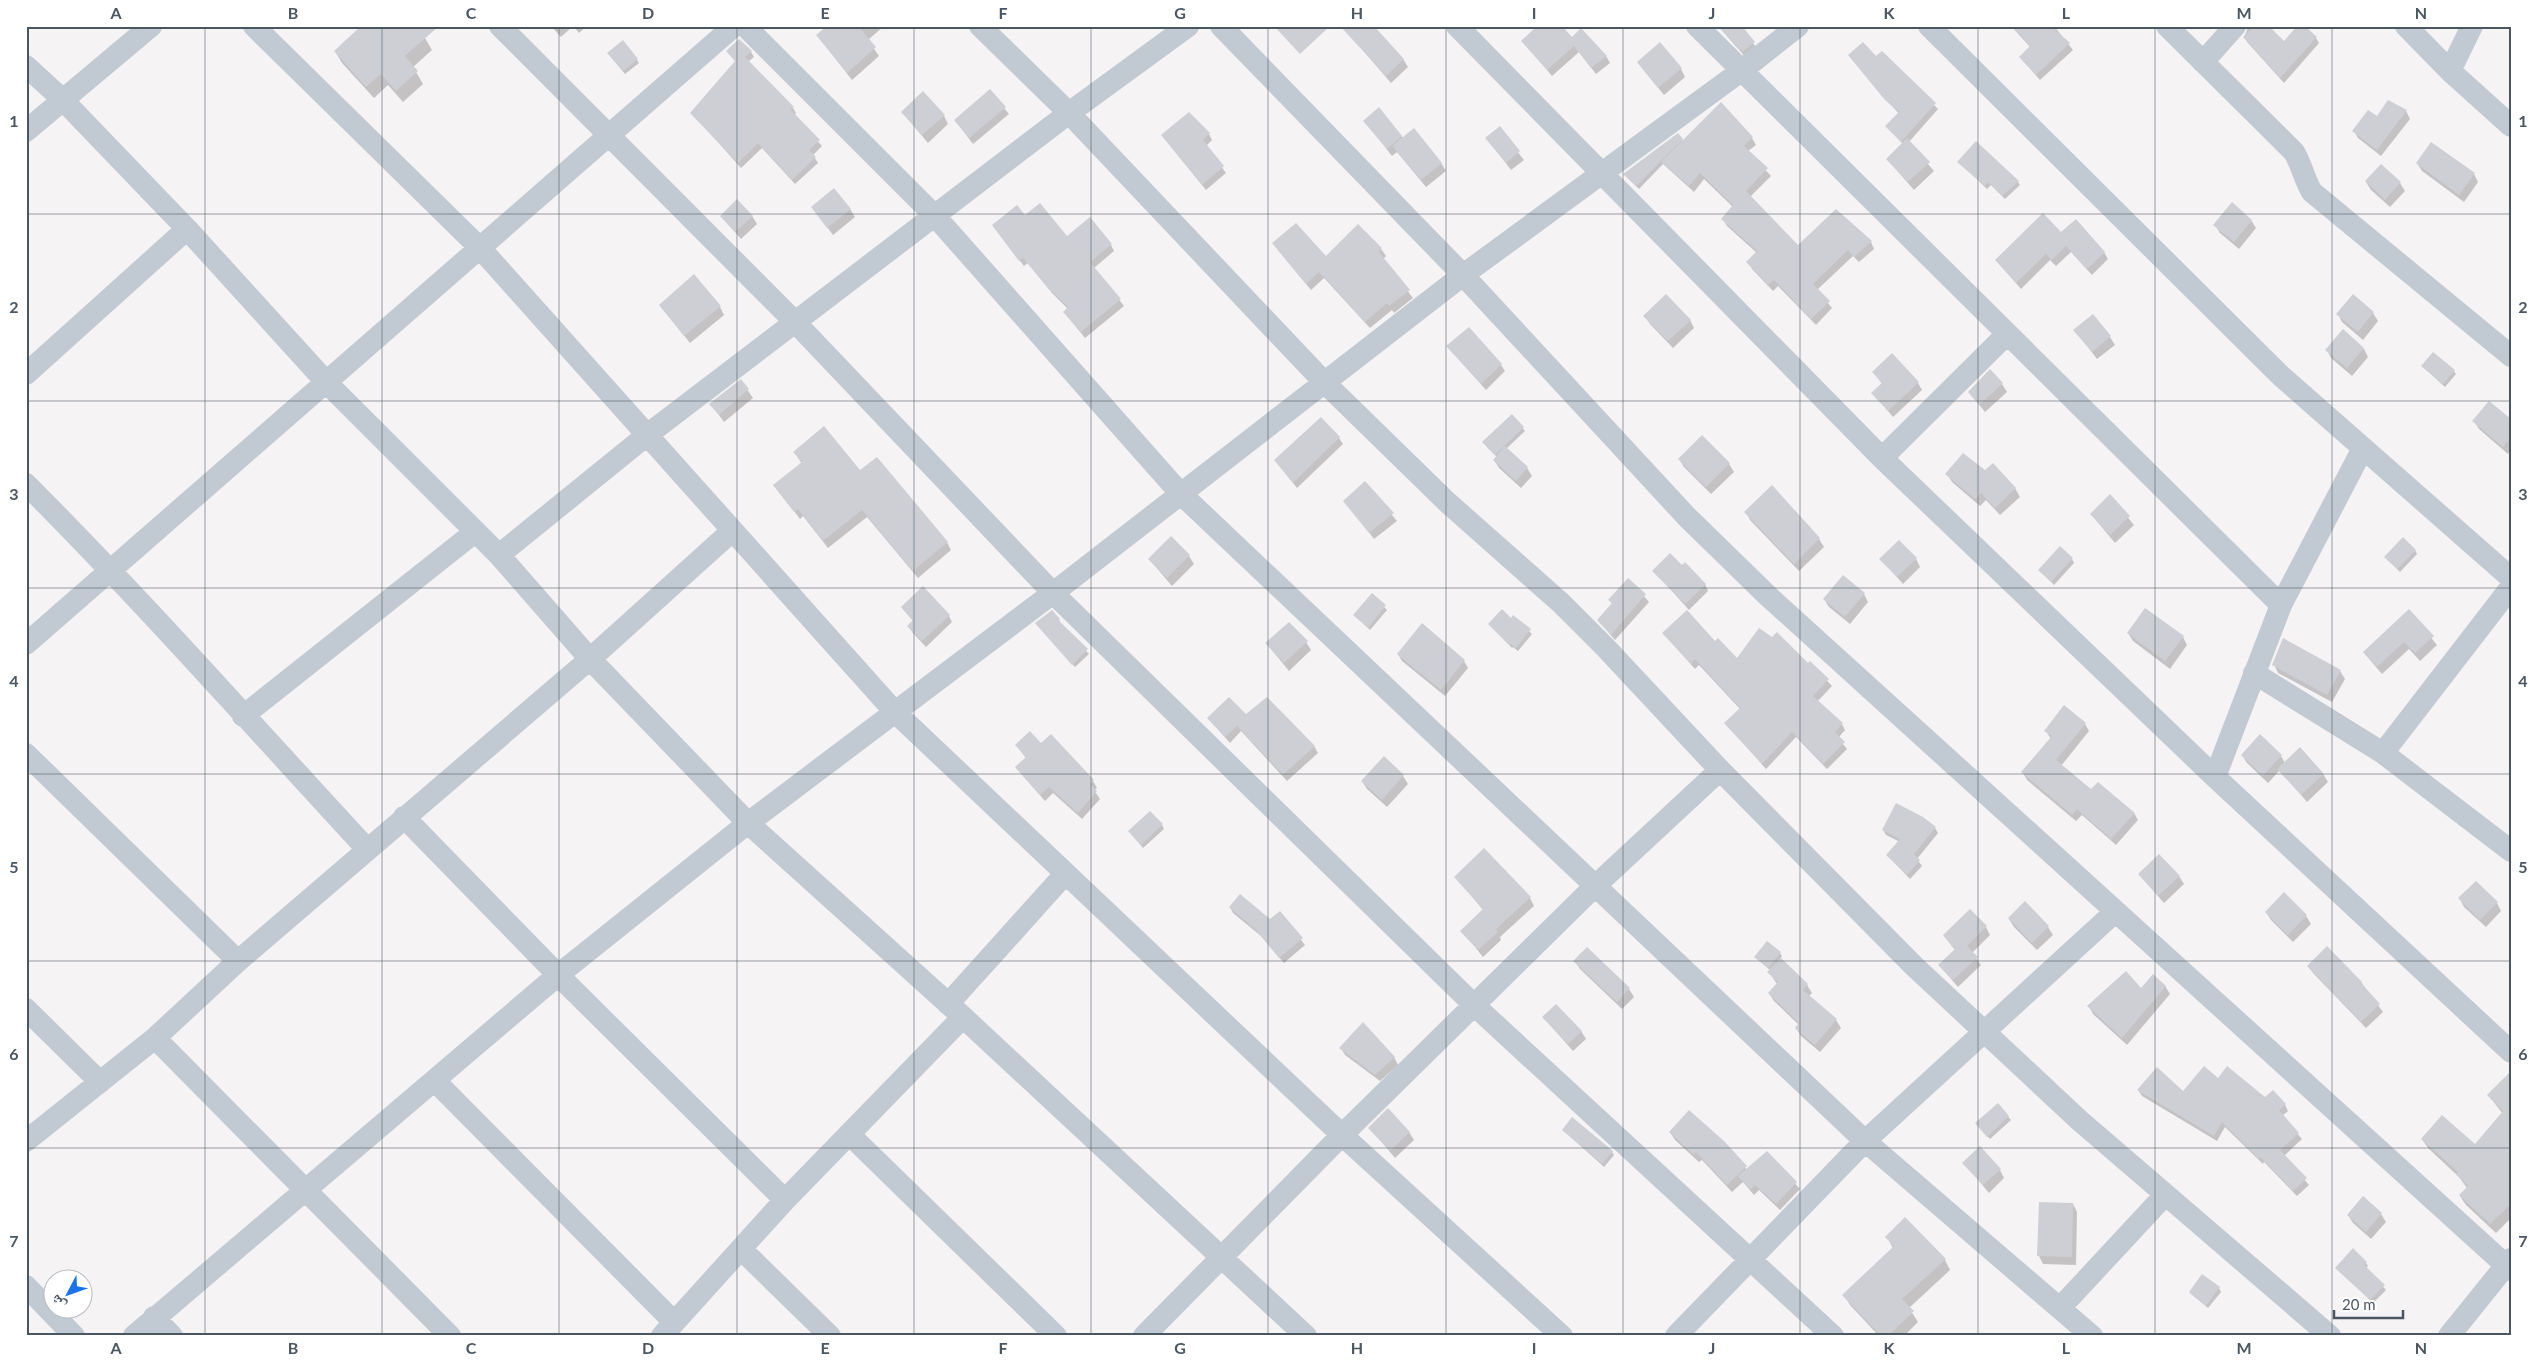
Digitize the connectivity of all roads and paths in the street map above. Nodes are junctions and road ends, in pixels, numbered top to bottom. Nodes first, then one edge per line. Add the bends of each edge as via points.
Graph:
1 (151, 26) edge
2 (254, 26) edge
3 (500, 26) edge
4 (734, 26) edge
5 (745, 26) edge
6 (980, 26) edge
7 (1188, 26) edge
8 (1222, 26) edge
9 (1457, 26) edge
10 (1697, 26) edge
11 (1798, 26) edge
12 (1929, 26) edge
13 (2167, 26) edge
14 (2236, 26) edge
15 (2406, 26) edge
16 (2472, 26) edge
17 (2204, 62) junction
18 (26, 66) edge
19 (1741, 71) junction
20 (2450, 71) junction
21 (62, 99) junction
22 (1069, 113) junction
23 (2511, 126) edge
24 (26, 131) edge
25 (610, 134) junction
26 (1603, 173) junction
27 (935, 216) junction
28 (187, 229) junction
29 (480, 248) junction
30 (1463, 275) junction
31 (796, 322) junction
32 (2007, 334) junction
33 (2511, 356) edge
34 (26, 374) edge
35 (1324, 382) junction
36 (327, 383) junction
37 (647, 435) junction
38 (2362, 450) junction
39 (1882, 458) junction
40 (26, 484) edge
41 (1180, 493) junction
42 (732, 530) junction
43 (476, 532) junction
44 (499, 555) junction
45 (111, 570) junction
46 (2511, 578) edge
47 (2511, 587) edge
48 (1053, 593) junction
49 (2281, 605) junction
50 (26, 644) edge
51 (590, 659) junction
52 (2254, 673) junction
53 (894, 711) junction
54 (243, 716) junction
55 (26, 754) edge
56 (2383, 754) junction
57 (1720, 770) junction
58 (2215, 777) junction
59 (404, 817) junction
60 (748, 823) junction
61 (367, 849) junction
62 (2511, 851) edge
63 (1065, 874) junction
64 (1594, 887) junction
65 (2115, 912) junction
66 (238, 961) junction
67 (558, 975) junction
68 (1474, 1005) junction
69 (26, 1009) edge
70 (955, 1010) junction
71 (1984, 1033) junction
72 (154, 1038) junction
73 (2511, 1052) edge
74 (435, 1081) junction
75 (100, 1082) junction
76 (849, 1134) junction
77 (1342, 1135) junction
78 (1865, 1141) junction
79 (26, 1142) edge
80 (304, 1191) junction
81 (2165, 1195) junction
82 (785, 1200) junction
83 (741, 1249) junction
84 (1222, 1258) junction
85 (1751, 1259) junction
86 (2509, 1264) edge
87 (26, 1286) edge
88 (2060, 1308) junction
89 (154, 1317) junction
90 (668, 1329) edge
91 (74, 1336) edge
92 (134, 1336) edge
93 (172, 1336) edge
94 (450, 1336) edge
95 (830, 1336) edge
96 (1056, 1336) edge
97 (1144, 1336) edge
98 (1306, 1336) edge
99 (1562, 1336) edge
100 (1676, 1336) edge
101 (1833, 1336) edge
102 (2092, 1336) edge
103 (2330, 1336) edge
104 (2448, 1336) edge

1 - 21 street
2 - 29 street
3 - 25 street
4 - 25 street
5 - 27 street
6 - 22 street
7 - 22 street
8 - 30 street
9 - 26 street
10 - 19 street
11 - 19 street
12 - 38 street via 2280,375
13 - 17 street
14 - 17 street
15 - 20 street
16 - 20 street
17 - 33 street via 2294,152 2312,192
18 - 21 street
19 - 26 street
19 - 32 street
20 - 23 street
21 - 24 street
21 - 28 street
22 - 27 street
22 - 35 street
25 - 29 street
25 - 31 street
26 - 30 street
26 - 39 street
27 - 31 street
27 - 41 street
28 - 34 street
28 - 36 street
29 - 36 street
29 - 37 street
30 - 35 street
30 - 65 street via 1687,517 1767,596
31 - 37 street
31 - 48 street
32 - 39 street
32 - 49 street
35 - 41 street
35 - 57 street via 1447,502 1561,603
36 - 43 street
36 - 45 street
37 - 42 street
37 - 44 street
38 - 46 street
38 - 49 street
39 - 58 street
40 - 45 street
41 - 48 street
41 - 64 street
42 - 51 street
42 - 53 street
43 - 44 street
43 - 54 street
44 - 51 street
45 - 50 street
45 - 54 street
47 - 56 street
48 - 53 street
48 - 68 street
49 - 52 street
51 - 59 street
51 - 60 street
52 - 56 street
52 - 58 street
53 - 60 street
53 - 63 street
54 - 61 street
55 - 66 street
56 - 62 street
57 - 64 street
57 - 71 street
58 - 73 street
59 - 61 street
59 - 67 street
60 - 67 street
60 - 70 street
61 - 66 street
63 - 70 street
63 - 77 street
64 - 68 street
64 - 78 street
65 - 71 street
65 - 86 street
66 - 72 street
67 - 74 street
67 - 82 street
68 - 77 street
68 - 85 street
69 - 75 street
70 - 76 street
70 - 84 street
71 - 78 street
71 - 81 street
72 - 75 street
72 - 80 street
74 - 80 street
74 - 90 street
75 - 79 street
76 - 82 street
76 - 96 street
77 - 84 street
77 - 99 street
78 - 85 street
78 - 88 street
80 - 89 street
80 - 94 street
81 - 88 street
81 - 103 street
82 - 83 street
83 - 90 street
83 - 95 street
84 - 97 street
84 - 98 street
85 - 100 street
85 - 101 street
86 - 104 street
87 - 91 street
88 - 102 street
89 - 92 street
89 - 93 street

